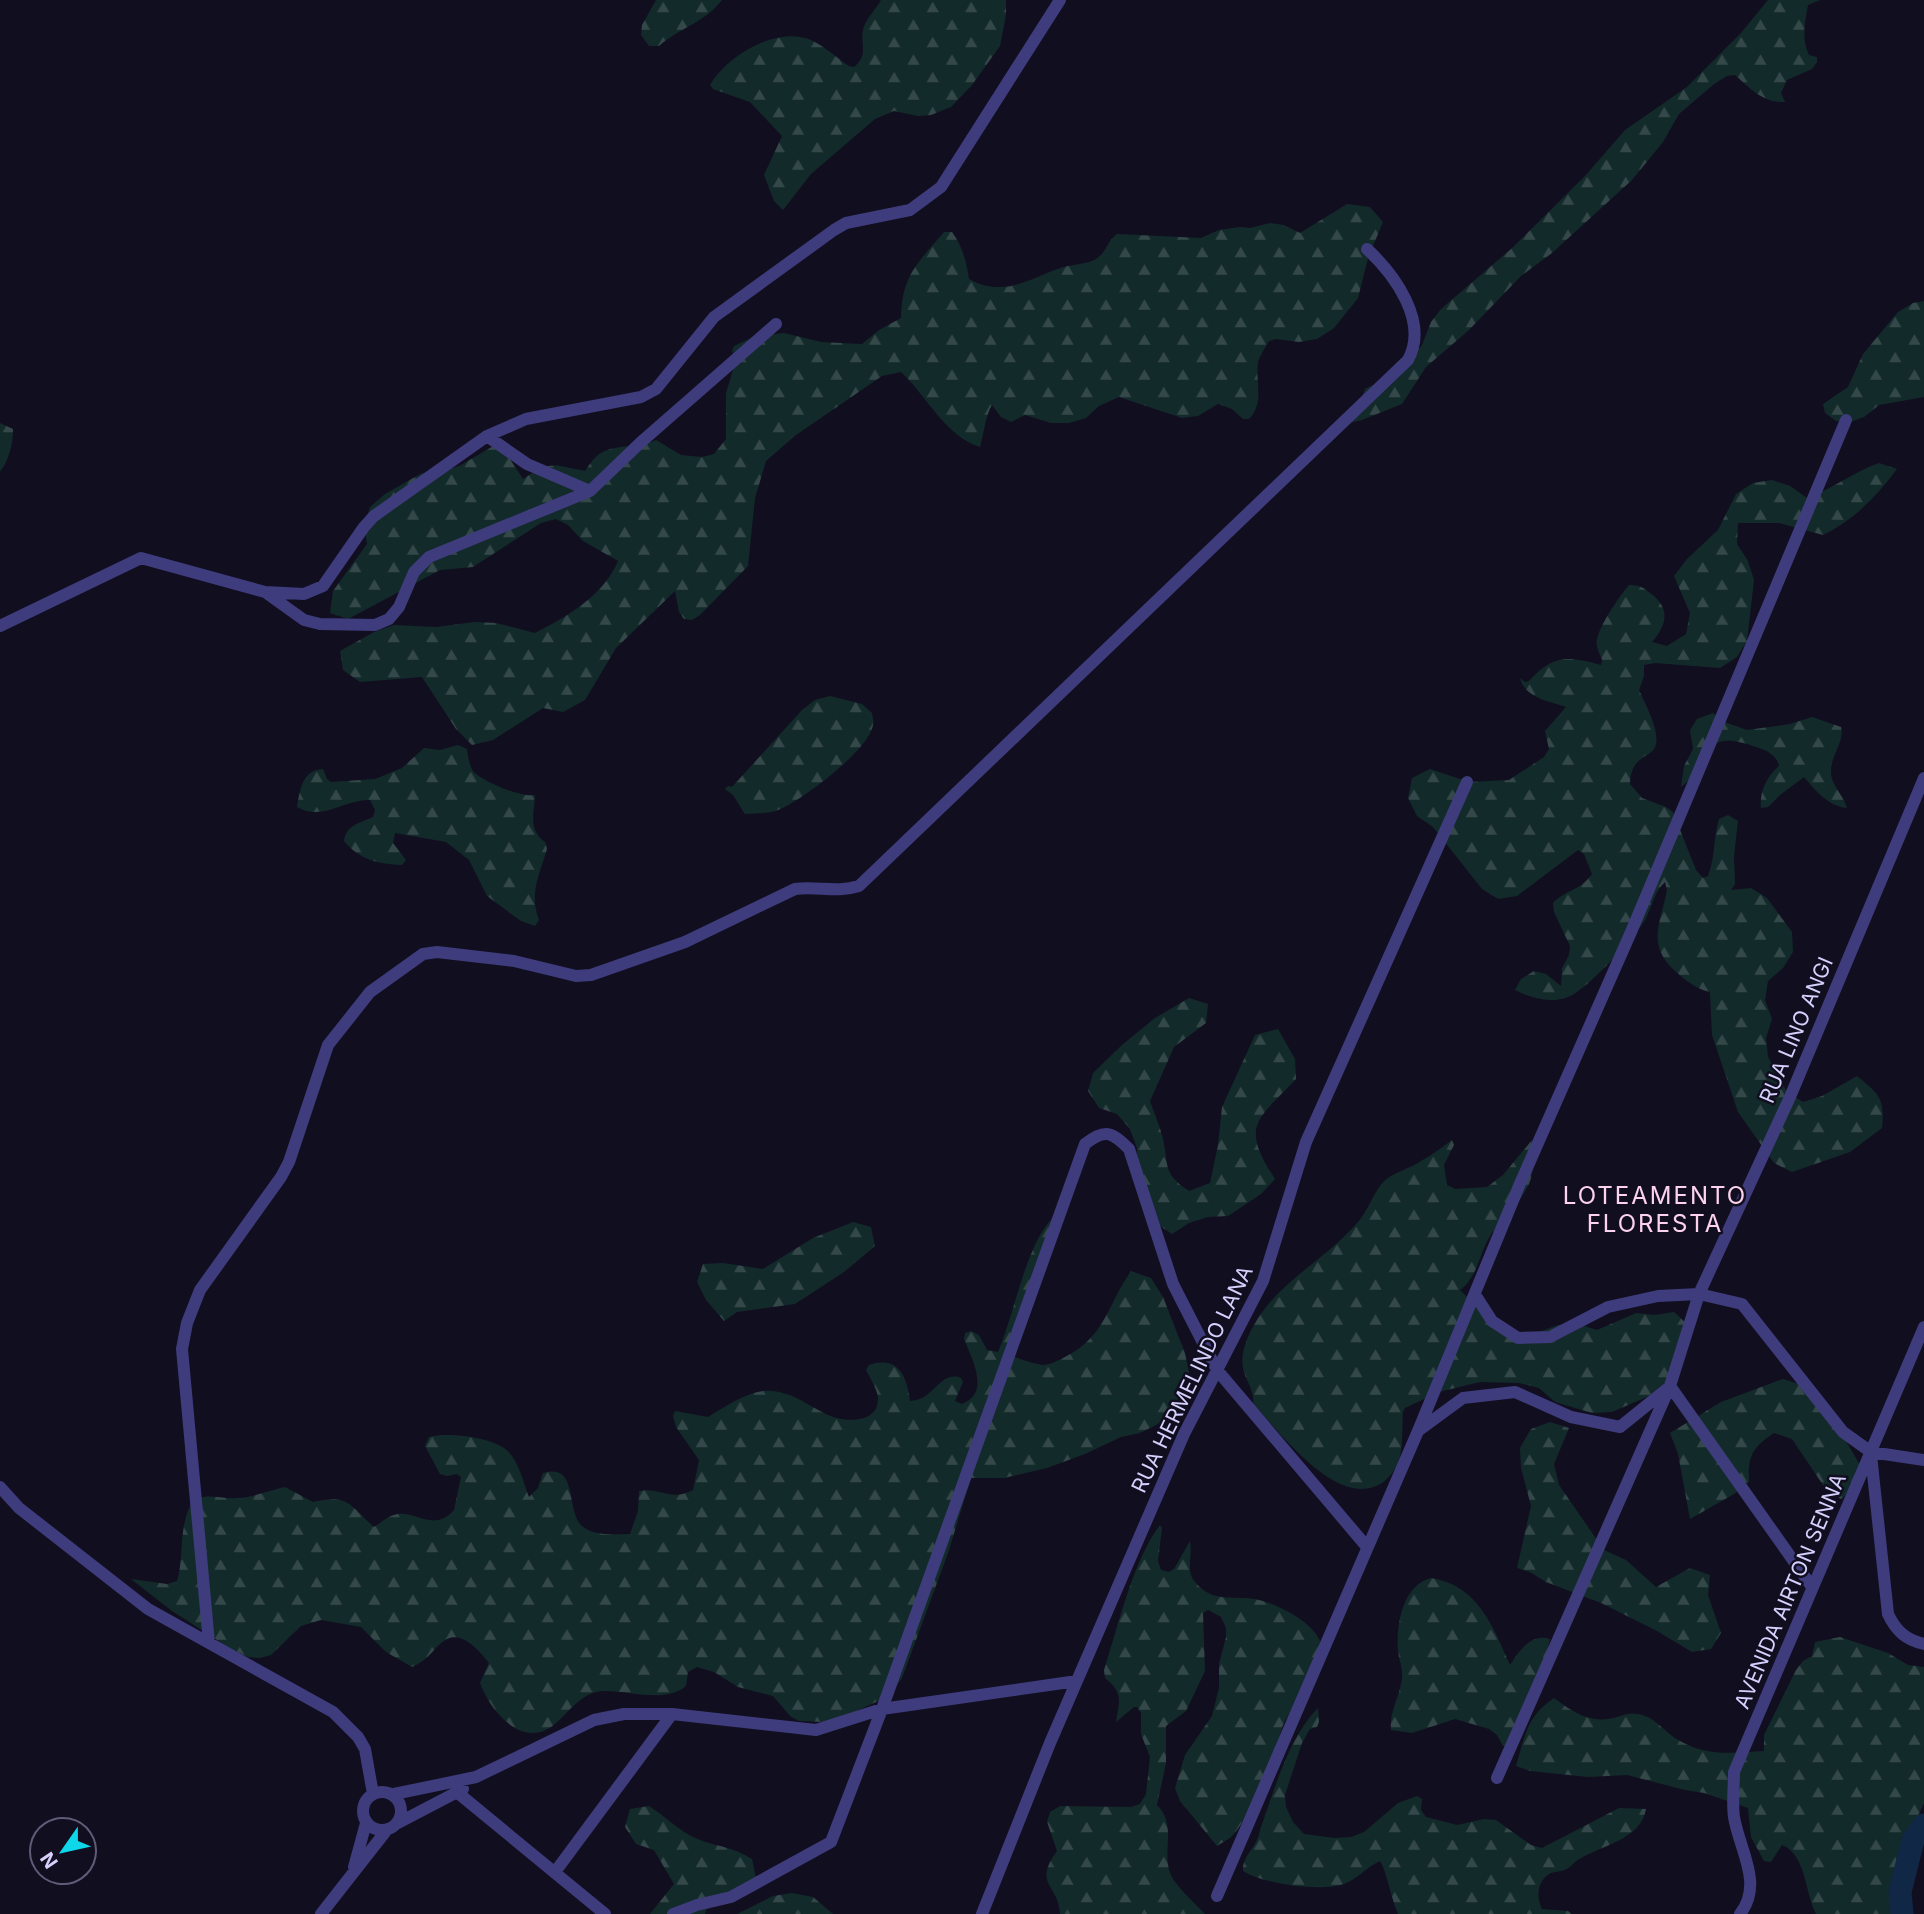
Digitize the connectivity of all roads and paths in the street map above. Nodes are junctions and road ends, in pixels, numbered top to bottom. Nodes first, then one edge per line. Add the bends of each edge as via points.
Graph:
1 (1060, 0) edge
2 (1367, 249) dead end
3 (776, 324) dead end
4 (1846, 420) dead end
5 (487, 436) junction
6 (590, 491) junction
7 (265, 592) junction
8 (0, 626) edge
9 (1924, 778) edge
10 (1467, 782) dead end
11 (1699, 1294) junction
12 (1476, 1296) junction
13 (1924, 1327) edge
14 (1217, 1370) junction
15 (1670, 1386) junction
16 (1418, 1431) junction
17 (1871, 1452) junction
18 (1924, 1460) edge
19 (0, 1487) edge
20 (1367, 1547) junction
21 (1812, 1587) junction
22 (209, 1643) junction
23 (1924, 1644) edge
24 (1077, 1681) junction
25 (882, 1709) junction
26 (672, 1714) junction
27 (368, 1762) junction
28 (476, 1777) junction
29 (1497, 1778) dead end
30 (458, 1793) junction
31 (373, 1794) junction
32 (391, 1794) junction
33 (366, 1823) junction
34 (398, 1823) junction
35 (386, 1831) junction
36 (555, 1872) junction
37 (352, 1874) junction
38 (1217, 1896) dead end
39 (321, 1914) edge
40 (605, 1914) edge
41 (674, 1914) edge
42 (982, 1914) edge
43 (1741, 1914) edge

1 - 5 street via 940,187 910,211 846,223 834,230 714,317 656,389 641,397 526,419
2 - 22 street via 1395,278 1416,327 1415,347 1408,360 859,886 844,891 795,889 685,942 591,975 437,951 423,954 370,992 328,1045 281,1177 200,1290 187,1323 182,1349
3 - 6 street
4 - 12 street
5 - 6 street via 527,464
5 - 7 street via 374,516 323,586 304,594
6 - 7 street via 429,557 414,572 399,607 389,619 375,625 304,620
7 - 8 street via 141,558
9 - 11 street, RUA LINO ANGI via 1790,1097
10 - 14 street, RUA HERMELINDO LANA via 1306,1142 1263,1281
11 - 12 street via 1658,1296 1608,1307 1550,1336 1518,1338 1492,1321
11 - 15 street, RUA LINO ANGI
11 - 17 street via 1742,1304 1843,1432
12 - 16 street
13 - 17 street, AVENIDA AIRTON SENNA
14 - 20 street
14 - 24 street, RUA HERMELINDO LANA via 1184,1434
14 - 25 street via 1172,1284 1129,1149 1113,1135 1094,1137 1085,1144
15 - 16 street via 1620,1427 1570,1417 1515,1392 1463,1398
15 - 21 street
15 - 29 street, RUA LINO ANGI
16 - 20 street
17 - 18 street
17 - 21 street, AVENIDA AIRTON SENNA
17 - 23 street via 1888,1614 1897,1630
19 - 22 street via 19,1508 148,1609
20 - 38 street
21 - 43 street, AVENIDA AIRTON SENNA via 1734,1772 1734,1818 1751,1877
22 - 27 street via 333,1712 358,1737
24 - 25 street
24 - 42 street, RUA HERMELINDO LANA
25 - 26 street via 816,1730
25 - 41 street via 831,1842 731,1897
26 - 28 street via 624,1714 594,1720
26 - 36 street
27 - 31 street
27 - 32 street
28 - 30 street
28 - 32 street
30 - 34 street
30 - 36 street
31 - 32 street
31 - 33 street via 363,1807
32 - 34 street via 401,1811
33 - 35 street
33 - 37 street
34 - 35 street
35 - 37 street
36 - 40 street
37 - 39 street

